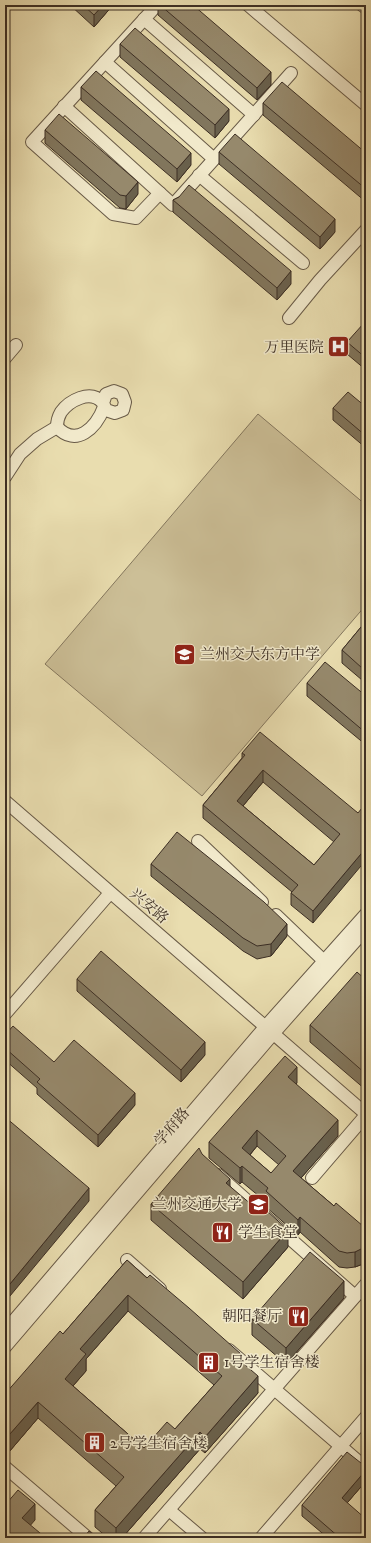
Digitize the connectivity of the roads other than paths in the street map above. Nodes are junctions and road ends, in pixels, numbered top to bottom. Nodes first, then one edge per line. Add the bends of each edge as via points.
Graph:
1 (157, 5) edge
2 (248, 5) edge
3 (362, 5) edge
4 (366, 8) edge
5 (144, 19) junction
6 (105, 62) junction
7 (291, 73) dead end
8 (366, 105) edge
9 (64, 106) junction
10 (254, 115) junction
11 (214, 159) junction
12 (199, 175) junction
13 (160, 193) junction
14 (366, 230) edge
15 (304, 262) dead end
16 (289, 318) dead end
17 (16, 345) dead end
18 (5, 358) edge
19 (56, 427) junction
20 (5, 477) edge
21 (5, 801) edge
22 (198, 841) dead end
23 (110, 893) junction
24 (366, 914) edge
25 (366, 929) edge
26 (324, 961) junction
27 (5, 1014) edge
28 (269, 1031) junction
29 (366, 1115) edge
30 (207, 1165) edge
31 (312, 1178) dead end
32 (127, 1260) edge
33 (362, 1291) edge
34 (168, 1296) edge
35 (5, 1331) edge
36 (221, 1342) edge
37 (5, 1347) edge
38 (273, 1389) junction
39 (366, 1417) edge
40 (340, 1447) junction
41 (5, 1467) edge
42 (366, 1468) edge
43 (168, 1510) junction
44 (88, 1538) edge
45 (144, 1538) edge
46 (202, 1538) edge
47 (260, 1538) edge

1 - 5 street
2 - 8 street
3 - 4 street
5 - 6 street
5 - 10 street
6 - 9 street
6 - 11 street
7 - 10 street
9 - 13 street
9 - 13 street via 32,142 113,214 136,218
10 - 11 street
11 - 12 street
12 - 13 street via 173,205
12 - 15 street
14 - 16 street
17 - 18 street
19 - 19 street via 67,436 77,436 92,428 100,418 103,405 92,397 81,397 65,408 57,420
19 - 20 street via 20,454
21 - 23 street, 兴安路
22 - 26 street
23 - 27 street
23 - 28 street, 兴安路
24 - 26 street, 学府路
25 - 28 street, 学府路
26 - 28 street, 学府路
28 - 29 street, 兴安路
28 - 35 street, 学府路
28 - 37 street, 学府路
29 - 31 street
30 - 33 street
32 - 34 street
33 - 38 street
36 - 38 street
38 - 40 street
38 - 43 street
39 - 40 street
40 - 42 street
40 - 47 street
41 - 44 street
43 - 45 street
43 - 46 street

